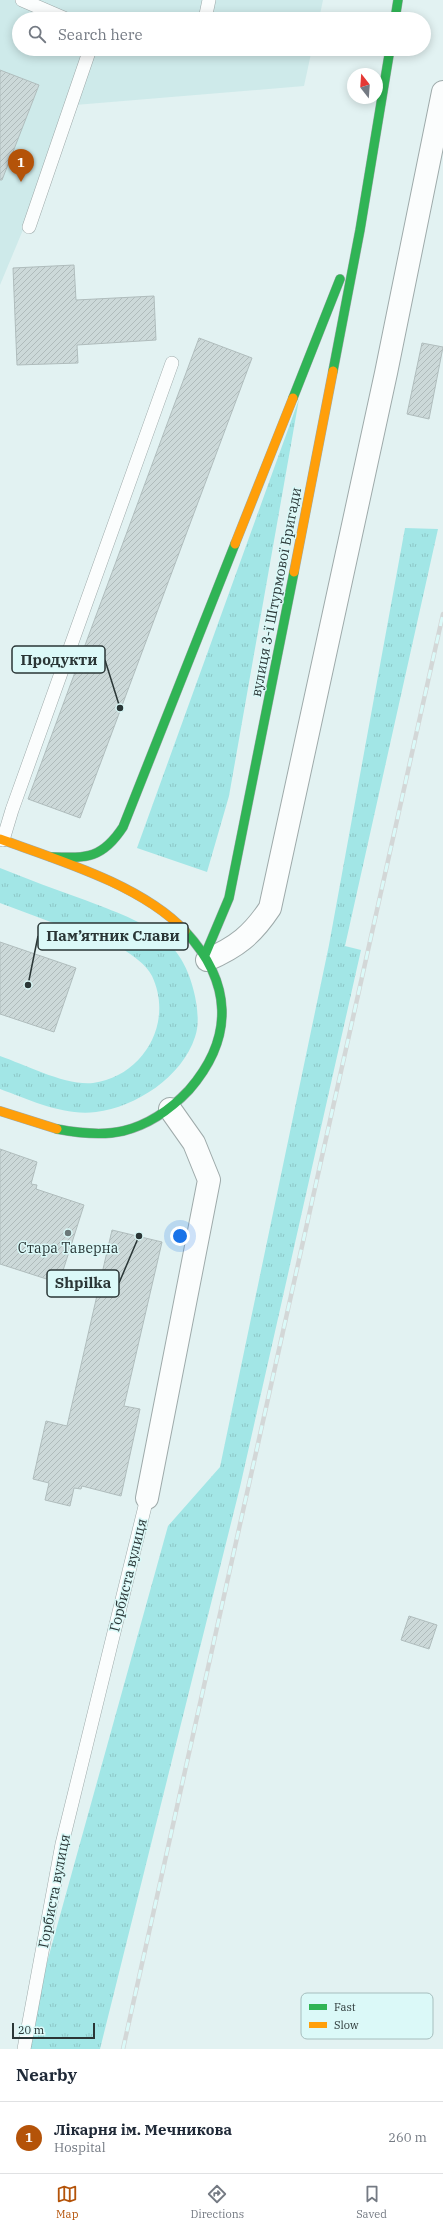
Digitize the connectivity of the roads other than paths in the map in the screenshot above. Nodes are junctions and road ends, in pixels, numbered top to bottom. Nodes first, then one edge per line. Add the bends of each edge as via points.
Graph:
1 (22, 0) edge
2 (209, 0) edge
3 (398, 0) edge
4 (50, 12) edge
5 (206, 12) edge
6 (396, 12) edge
7 (88, 56) edge
8 (389, 56) edge
9 (443, 92) edge
10 (29, 228) dead end
11 (360, 230) junction
12 (172, 363) dead end
13 (2, 839) edge
14 (51, 856) junction
15 (206, 958) junction
16 (170, 1108) junction
17 (0, 1111) edge
18 (147, 1498) joint
19 (24, 2049) edge

1 - 4 lane
2 - 5 lane
3 - 6 main road
7 - 10 lane
8 - 11 main road, вулиця 3-ї Штурмової Бригади
9 - 15 street via 386,373 270,908 242,941
11 - 14 main road, вулиця 3-ї Штурмової Бригади via 122,827 114,843 101,854 84,858
11 - 15 main road, вулиця 3-ї Штурмової Бригади via 229,898
12 - 13 lane
13 - 14 main road
14 - 15 main road via 98,875 171,916
15 - 16 main road via 215,974 223,1007 218,1049 205,1073
16 - 17 main road via 143,1123 113,1133 83,1135 52,1130
16 - 18 street, Горбиста вулиця via 194,1143 209,1180
18 - 19 lane, Горбиста вулиця via 62,1844

